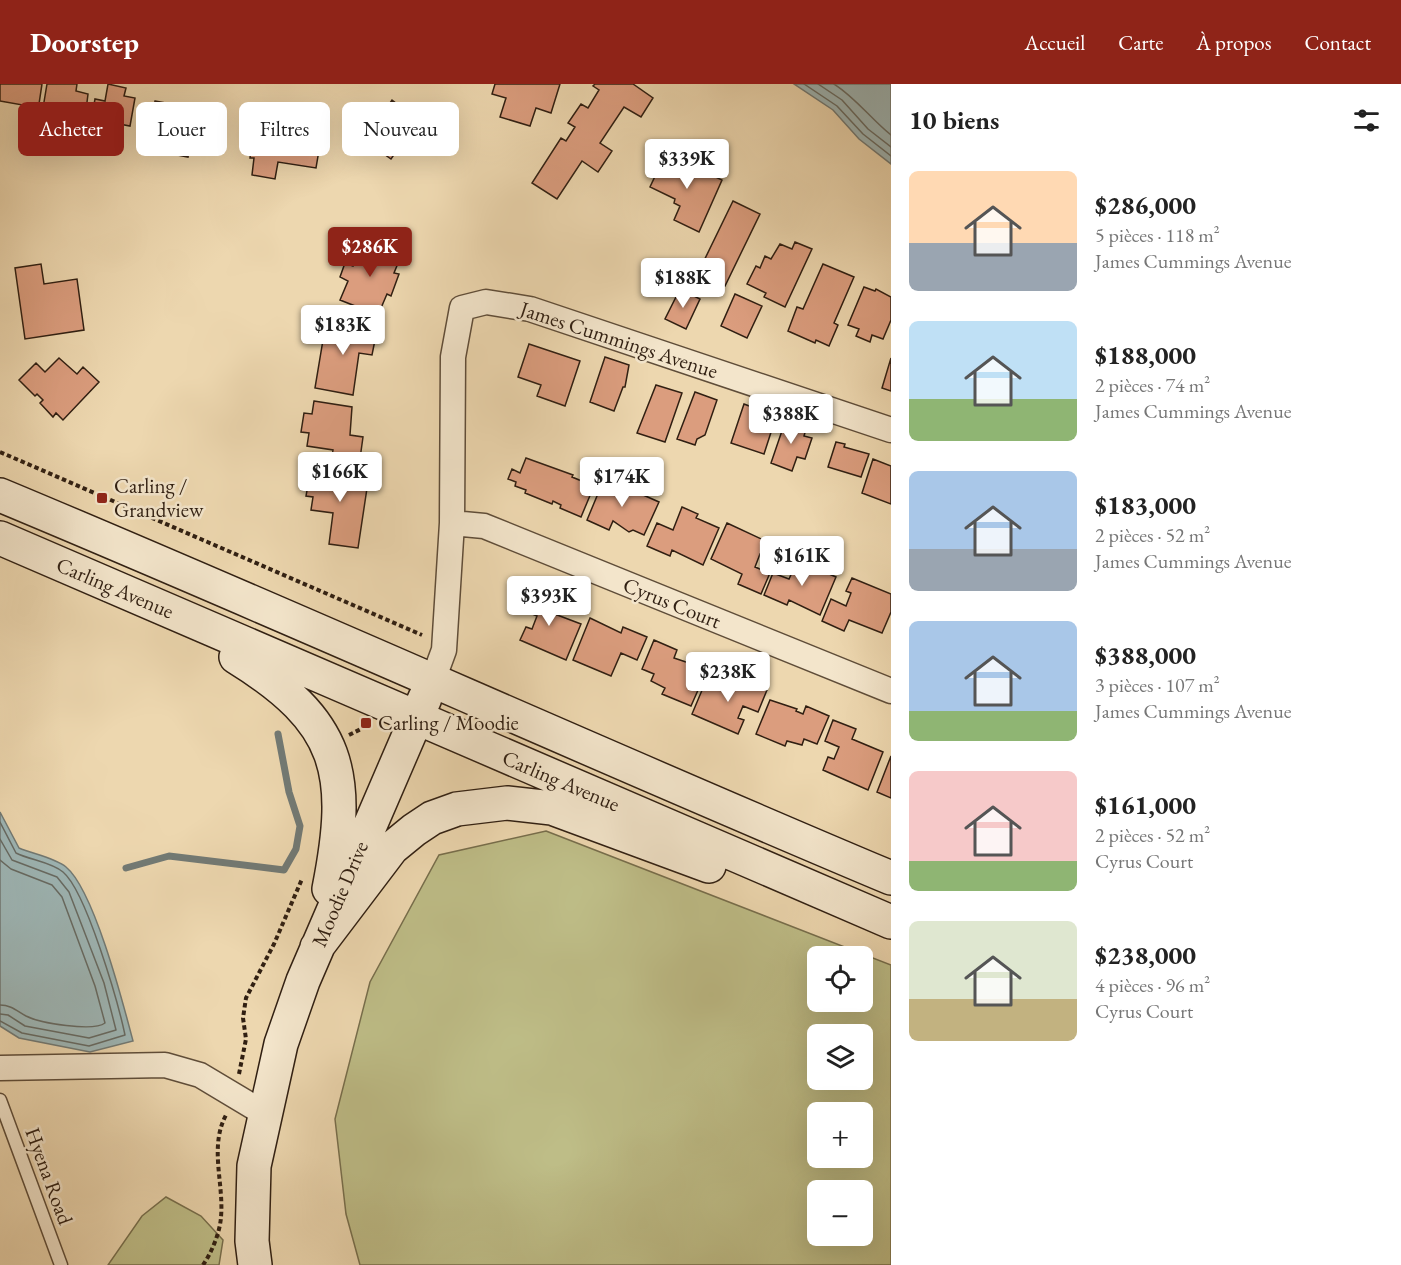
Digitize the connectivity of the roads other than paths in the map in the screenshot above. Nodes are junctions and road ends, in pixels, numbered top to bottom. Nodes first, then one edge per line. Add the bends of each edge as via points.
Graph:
1 (891, 430) edge
2 (0, 495) edge
3 (452, 523) junction
4 (0, 538) edge
5 (118, 589) junction
6 (433, 680) junction
7 (891, 691) edge
8 (416, 718) junction
9 (891, 879) edge
10 (891, 921) edge
11 (891, 931) edge
12 (317, 946) junction
13 (0, 1068) edge
14 (0, 1100) edge
15 (266, 1114) junction
16 (61, 1265) edge
17 (255, 1265) edge
18 (278, 1265) edge

1 - 3 street, James Cummings Avenue via 530,309 486,302 462,308 453,357
2 - 6 main road, Carling Avenue
3 - 6 street, James Cummings Avenue via 444,650
3 - 7 street, Cyrus Court via 484,526
4 - 5 main road, Carling Avenue
5 - 8 main road, Carling Avenue
5 - 12 main road via 262,674 295,699 323,735 339,784 340,813
6 - 8 main road, Moodie Drive
6 - 9 main road, Carling Avenue
8 - 10 main road, Carling Avenue
8 - 12 main road, Moodie Drive
11 - 12 main road via 552,808 507,803 457,809 414,830 386,855
12 - 15 main road, Moodie Drive via 289,1016
13 - 15 street via 165,1065 200,1075
14 - 16 lane, Hyena Road
15 - 17 main road, Moodie Drive via 254,1166
15 - 18 main road, Moodie Drive

